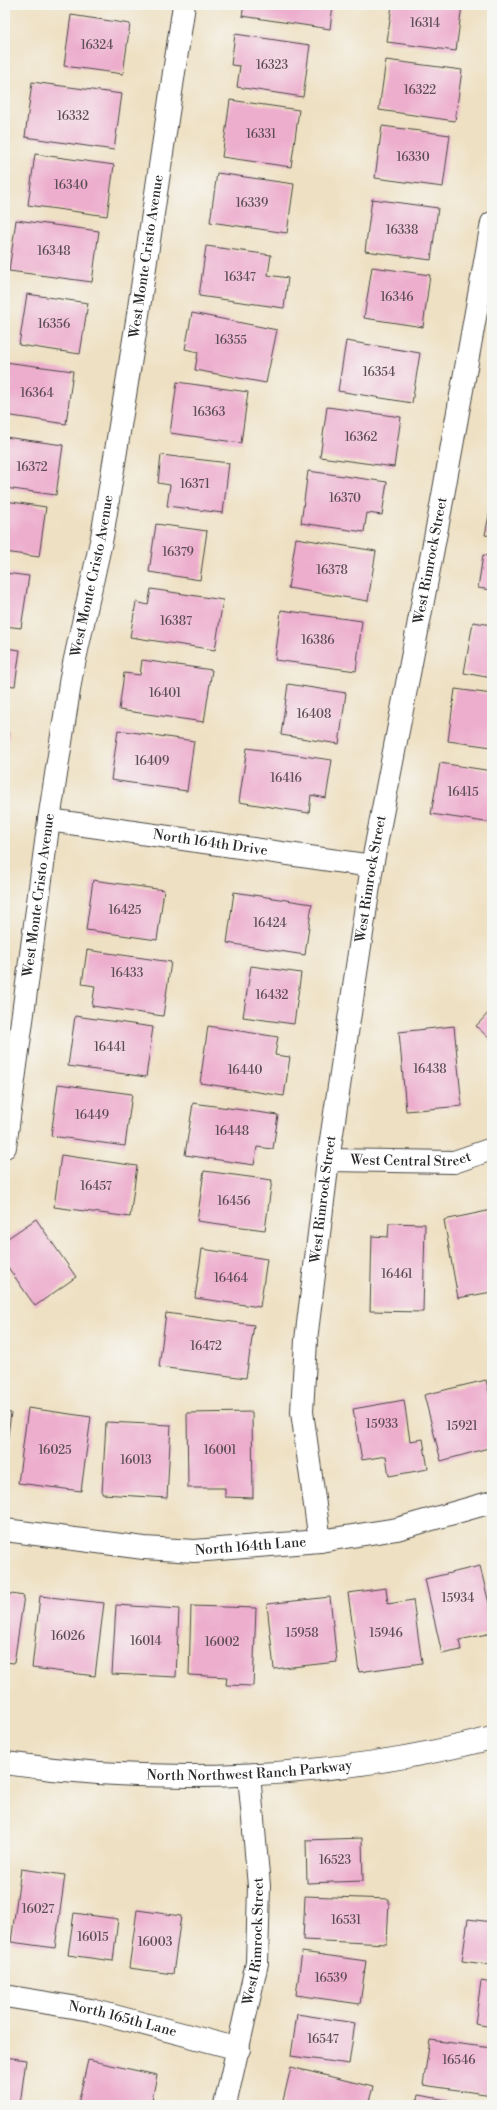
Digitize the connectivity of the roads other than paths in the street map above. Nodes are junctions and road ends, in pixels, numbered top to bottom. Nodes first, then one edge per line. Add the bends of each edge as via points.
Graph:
1 (184, 5) edge
2 (492, 222) edge
3 (49, 820) junction
4 (372, 866) junction
5 (5, 1147) edge
6 (492, 1149) edge
7 (328, 1160) junction
8 (492, 1502) edge
9 (5, 1530) edge
10 (320, 1541) junction
11 (492, 1738) edge
12 (5, 1763) edge
13 (249, 1775) junction
14 (5, 1996) edge
15 (239, 2049) junction
16 (226, 2105) edge

1 - 3 street, West Monte Cristo Avenue via 102,537 71,677
2 - 4 street, West Rimrock Street via 440,512
3 - 4 street, North 164th Drive
3 - 5 street, West Monte Cristo Avenue
4 - 7 street, West Rimrock Street
6 - 7 street, West Central Street via 454,1162
7 - 10 street, West Rimrock Street via 306,1340 302,1412
8 - 10 street, North 164th Lane via 397,1529
9 - 10 street, North 164th Lane via 144,1548 194,1551
11 - 13 street, North Northwest Ranch Parkway via 440,1751 372,1763
12 - 13 street, North Northwest Ranch Parkway via 49,1769 127,1774 198,1777
13 - 15 street, West Rimrock Street via 259,1886 257,1963
14 - 15 street, North 165th Lane via 91,2010
15 - 16 street, West Rimrock Street

